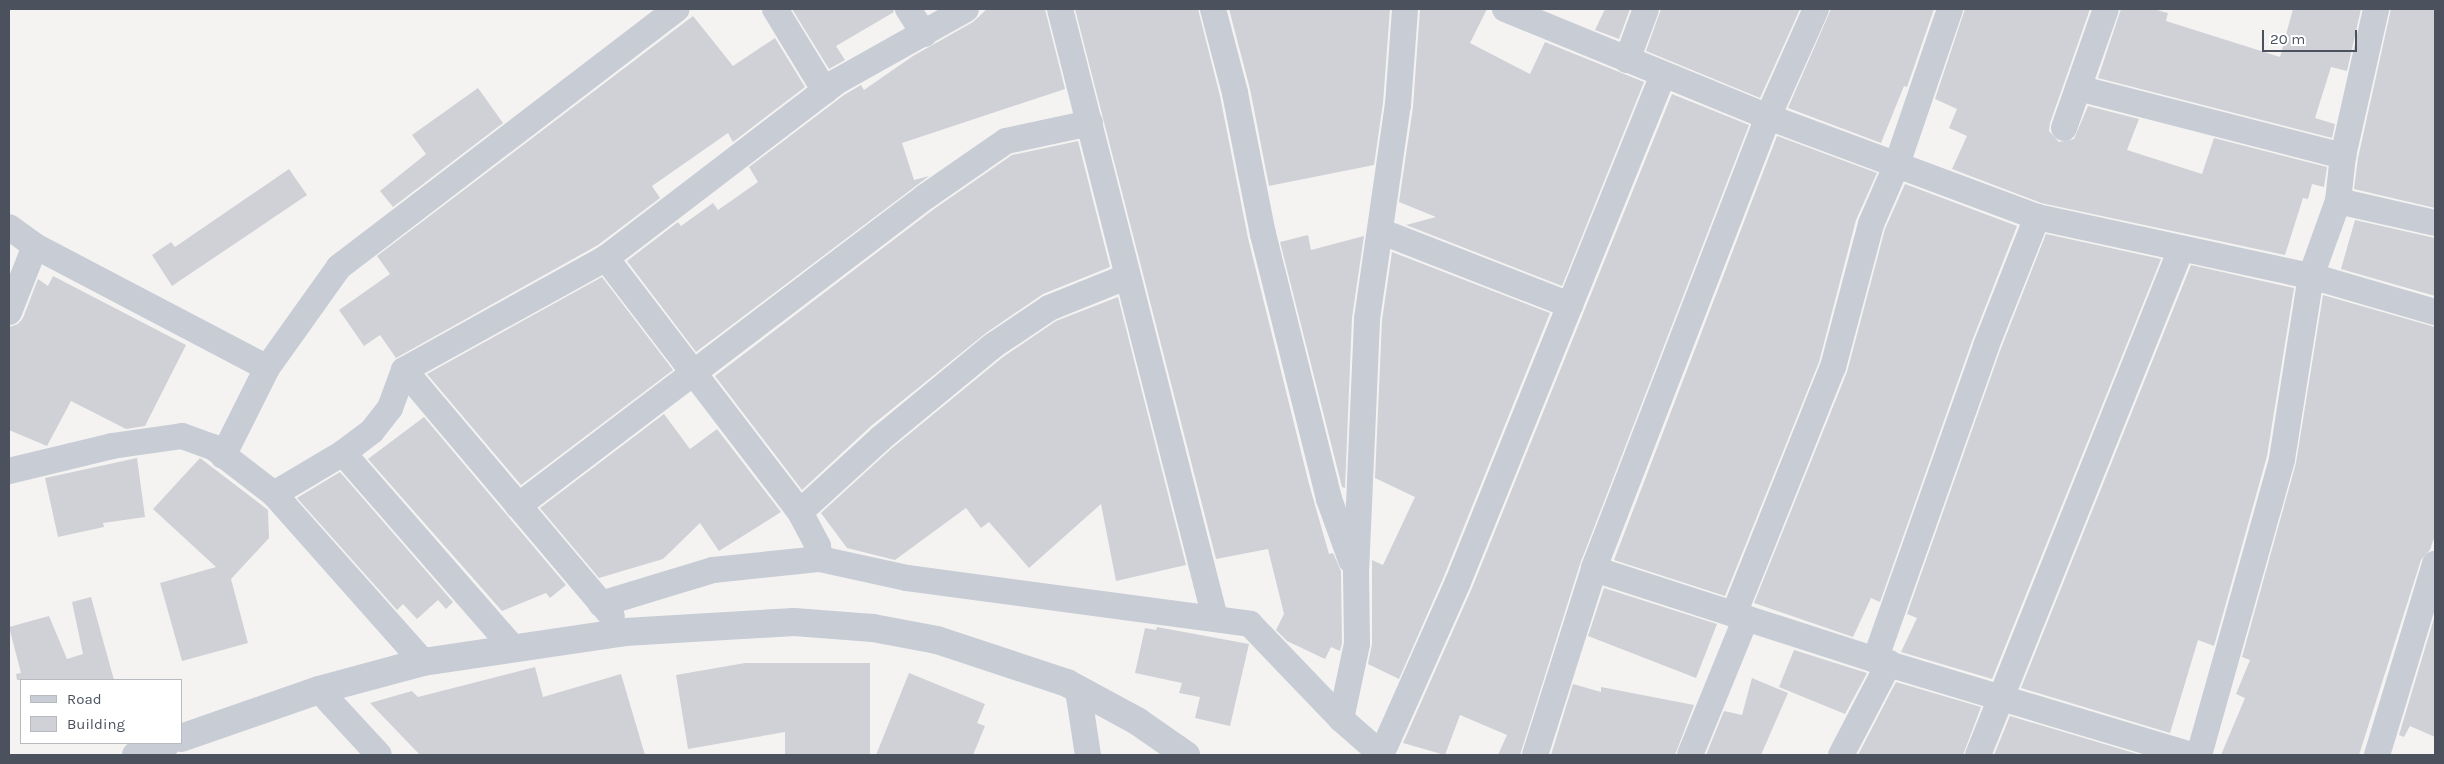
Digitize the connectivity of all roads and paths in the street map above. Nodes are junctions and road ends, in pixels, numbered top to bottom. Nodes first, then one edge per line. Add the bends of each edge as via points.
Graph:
1 (678, 9) edge
2 (775, 9) edge
3 (908, 9) edge
4 (966, 9) edge
5 (1060, 9) edge
6 (1213, 9) edge
7 (1405, 9) edge
8 (1505, 9) edge
9 (1646, 9) edge
10 (1816, 9) edge
11 (1950, 9) edge
12 (2106, 9) edge
13 (2376, 9) edge
14 (924, 34) junction
15 (1627, 60) junction
16 (1663, 74) junction
17 (2078, 88) junction
18 (826, 91) junction
19 (1768, 117) junction
20 (1090, 123) junction
21 (2064, 128) dead end
22 (2343, 156) junction
23 (1897, 164) junction
24 (2338, 201) junction
25 (2037, 217) junction
26 (2435, 223) edge
27 (9, 227) edge
28 (1380, 232) junction
29 (35, 246) junction
30 (2181, 249) junction
31 (606, 258) junction
32 (2312, 276) junction
33 (1126, 277) junction
34 (1570, 305) junction
35 (9, 312) edge
36 (2435, 312) edge
37 (267, 368) junction
38 (404, 370) junction
39 (693, 373) junction
40 (343, 454) junction
41 (223, 456) junction
42 (9, 471) edge
43 (274, 494) junction
44 (518, 506) junction
45 (800, 512) junction
46 (820, 559) junction
47 (2435, 564) edge
48 (1594, 570) junction
49 (1356, 573) junction
50 (601, 604) junction
51 (1740, 616) junction
52 (1215, 618) junction
53 (625, 632) junction
54 (514, 649) junction
55 (422, 662) junction
56 (1882, 662) junction
57 (319, 690) junction
58 (1078, 690) junction
59 (1999, 698) junction
60 (1341, 719) junction
61 (182, 738) edge
62 (164, 744) edge
63 (136, 755) edge
64 (379, 755) edge
65 (1088, 755) edge
66 (1186, 755) edge
67 (1381, 755) edge
68 (1535, 755) edge
69 (1690, 755) edge
70 (1841, 755) edge
71 (1978, 755) edge
72 (2192, 755) edge
73 (2199, 755) edge
74 (2377, 755) edge

1 - 37 street via 339,266
2 - 18 street
3 - 14 street
4 - 14 street
5 - 20 street
6 - 49 street via 1235,93 1263,234 1329,499
7 - 28 street via 1398,105
8 - 15 street
9 - 15 street
10 - 19 street
11 - 23 street
12 - 17 street
13 - 22 street
14 - 18 street
15 - 16 street
16 - 19 street
16 - 34 street
17 - 21 street
17 - 22 street
18 - 31 street
19 - 23 street
19 - 48 street
20 - 33 street
20 - 39 street via 1006,141 925,197
22 - 24 street
23 - 25 street
23 - 51 street via 1871,224 1833,367
24 - 26 street
24 - 32 street
25 - 30 street
25 - 56 street via 1986,346
27 - 29 street
28 - 34 street
28 - 49 street via 1367,319
29 - 35 street
29 - 37 street
30 - 32 street
30 - 59 street
31 - 38 street
31 - 39 street
32 - 36 street
32 - 73 street via 2282,460
33 - 45 street via 1049,308 994,345 881,438
33 - 52 street
34 - 67 street via 1458,582
37 - 41 street
38 - 40 street via 390,408 372,431
38 - 44 street
39 - 44 street
39 - 45 street
40 - 43 street
40 - 54 street
41 - 42 street via 213,447 182,436 112,446
41 - 43 street
43 - 55 street
44 - 50 street
45 - 46 street via 818,546
46 - 50 street via 713,570
46 - 52 street via 907,578 1011,594
47 - 74 street
48 - 51 street
48 - 68 street
49 - 60 street via 1357,644
50 - 53 street
51 - 56 street
51 - 69 street
52 - 60 street via 1250,624
53 - 54 street
53 - 58 street via 794,622 873,628 937,640
54 - 55 street
55 - 57 street
56 - 59 street
56 - 70 street
57 - 61 street
57 - 64 street
58 - 65 street
58 - 66 street via 1137,721
59 - 71 street
59 - 72 street
60 - 67 street
62 - 63 street

